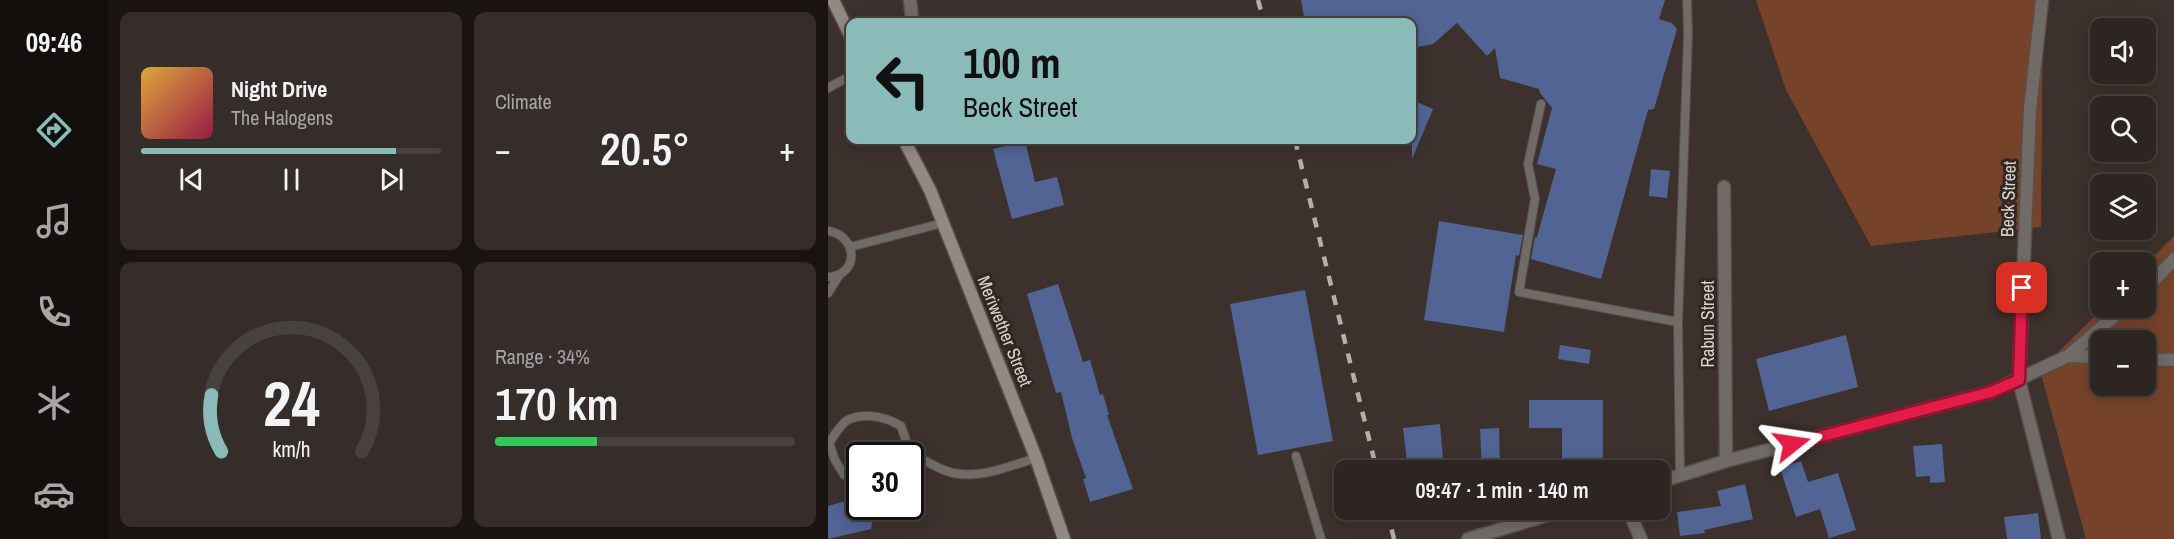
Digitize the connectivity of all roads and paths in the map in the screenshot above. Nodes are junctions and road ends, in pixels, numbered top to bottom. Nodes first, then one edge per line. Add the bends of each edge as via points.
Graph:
1 (833, 0) edge
2 (910, 0) edge
3 (1687, 0) edge
4 (2042, 0) edge
5 (913, 18) edge
6 (846, 26) edge
7 (846, 78) edge
8 (828, 88) edge
9 (1541, 104) dead end
10 (906, 144) edge
11 (1724, 187) dead end
12 (943, 222) junction
13 (828, 231) edge
14 (850, 247) junction
15 (2174, 259) edge
16 (840, 274) junction
17 (828, 277) edge
18 (2156, 278) edge
19 (828, 293) edge
20 (2112, 318) edge
21 (1678, 322) junction
22 (2068, 356) junction
23 (2090, 357) edge
24 (2156, 359) edge
25 (2174, 360) edge
26 (2019, 380) junction
27 (905, 442) edge
28 (828, 443) edge
29 (1296, 456) dead end
30 (1036, 458) junction
31 (924, 461) edge
32 (1726, 461) junction
33 (846, 475) edge
34 (1680, 475) junction
35 (1670, 478) edge
36 (1532, 520) edge
37 (1632, 520) edge
38 (1064, 539) edge
39 (1321, 539) edge
40 (1468, 539) edge
41 (1641, 539) edge
42 (2059, 539) edge

1 - 6 street
2 - 5 street
3 - 21 lane
4 - 26 street, Beck Street via 2030,109
7 - 8 lane
9 - 21 lane via 1528,164 1535,199 1518,292
10 - 12 street, Meriwether Street
11 - 32 street, Rabun Street
12 - 14 lane
12 - 30 street, Meriwether Street
13 - 14 lane via 842,236
14 - 16 lane via 850,262
15 - 18 street
16 - 17 lane
16 - 19 lane
20 - 22 street
21 - 34 lane
22 - 23 street
22 - 26 street
24 - 25 street
26 - 32 street via 1991,392
26 - 42 street, Beck Street
27 - 28 lane via 901,426 885,417 855,416 842,424
28 - 33 lane
29 - 39 lane
30 - 31 lane via 992,472 966,475 950,473
30 - 38 street, Meriwether Street
32 - 34 street
34 - 35 street
36 - 40 street
37 - 41 street

